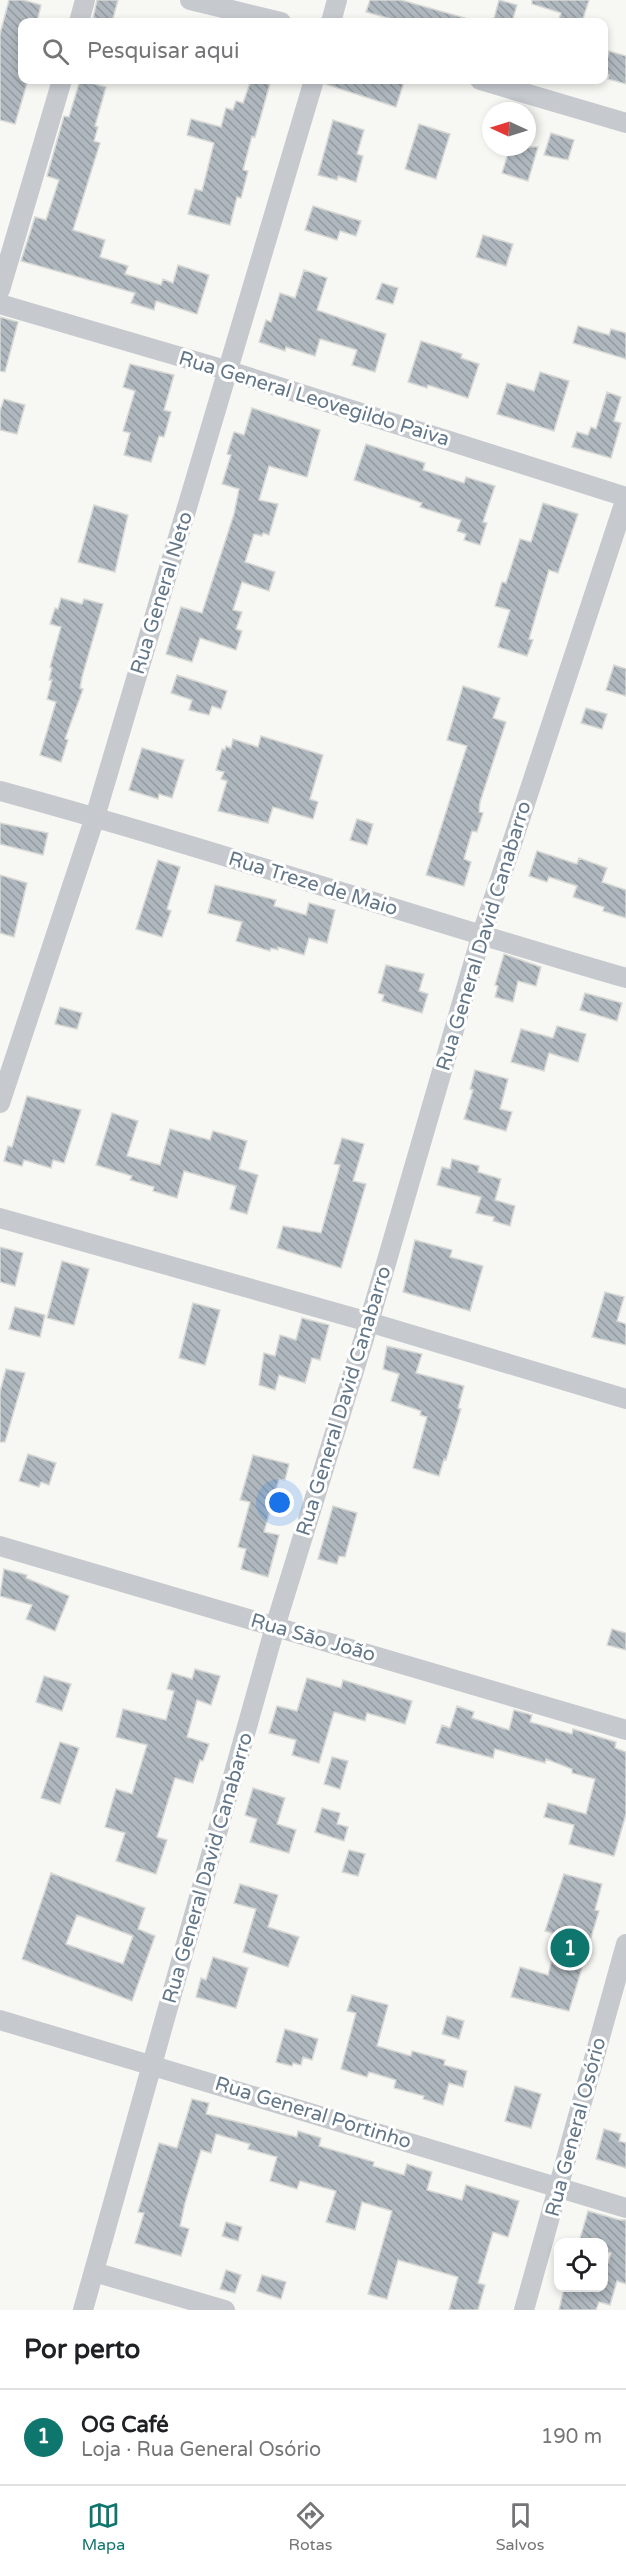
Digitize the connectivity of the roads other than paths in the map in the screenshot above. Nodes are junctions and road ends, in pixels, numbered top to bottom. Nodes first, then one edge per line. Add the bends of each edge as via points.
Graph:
1 (85, 0) edge
2 (190, 0) edge
3 (337, 0) edge
4 (80, 18) edge
5 (264, 18) edge
6 (332, 18) edge
7 (61, 84) edge
8 (313, 84) edge
9 (494, 84) edge
10 (626, 123) edge
11 (0, 290) edge
12 (0, 304) edge
13 (229, 371) junction
14 (626, 498) edge
15 (0, 791) edge
16 (95, 817) junction
17 (481, 937) junction
18 (626, 978) edge
19 (0, 1102) edge
20 (0, 1218) edge
21 (369, 1322) junction
22 (626, 1399) edge
23 (0, 1546) edge
24 (276, 1627) junction
25 (626, 1730) edge
26 (626, 1944) edge
27 (0, 2019) edge
28 (154, 2064) junction
29 (559, 2188) junction
30 (626, 2208) edge
31 (94, 2272) junction
32 (83, 2310) edge
33 (225, 2310) edge
34 (524, 2310) edge

1 - 4 street
2 - 5 street
3 - 6 street
7 - 11 street
8 - 13 street, Rua General Neto
9 - 10 street
12 - 13 street, Rua General Leovegildo Paiva
13 - 14 street, Rua General Leovegildo Paiva
13 - 16 street, Rua General Neto
14 - 17 street, Rua General David Canabarro
15 - 16 street, Rua Treze de Maio
16 - 17 street, Rua Treze de Maio
16 - 19 street, Rua General Neto
17 - 18 street, Rua Treze de Maio
17 - 21 street, Rua General David Canabarro
20 - 21 street
21 - 22 street
21 - 24 street, Rua General David Canabarro
23 - 24 street, Rua São João
24 - 25 street, Rua São João
24 - 28 street, Rua General David Canabarro
26 - 29 street, Rua General Osório
27 - 28 street, Rua General Portinho
28 - 29 street, Rua General Portinho
28 - 31 street, Rua General David Canabarro
29 - 30 street, Rua General Portinho
29 - 34 street, Rua General Osório
31 - 32 street, Rua General David Canabarro
31 - 33 street

